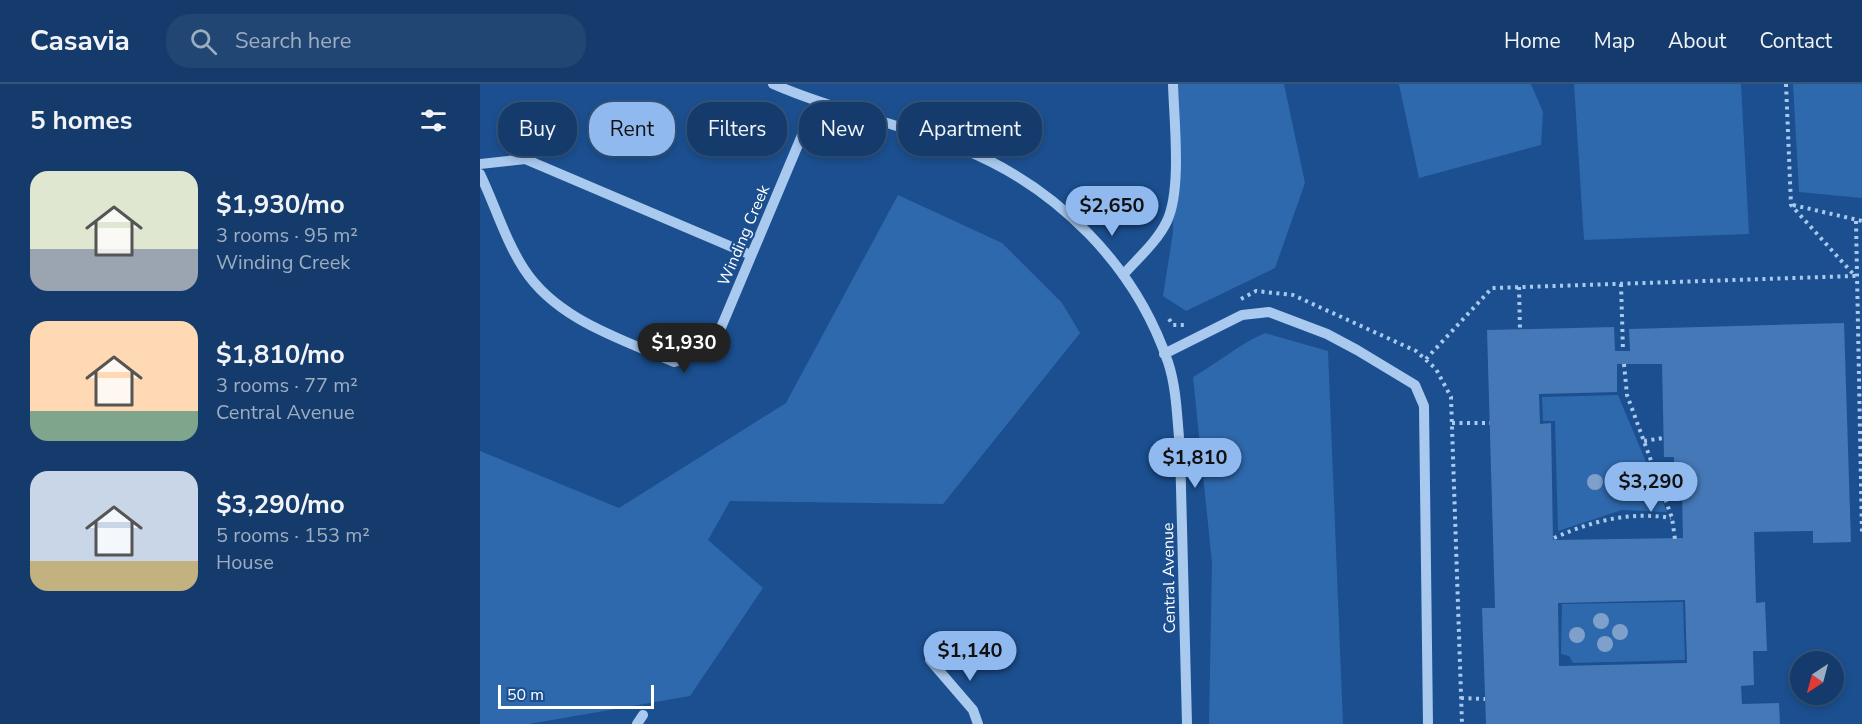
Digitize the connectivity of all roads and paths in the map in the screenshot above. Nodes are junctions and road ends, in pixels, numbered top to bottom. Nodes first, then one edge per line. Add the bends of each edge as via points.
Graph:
1 (773, 84) edge
2 (1173, 84) edge
3 (1786, 84) edge
4 (816, 102) edge
5 (886, 124) edge
6 (799, 142) edge
7 (480, 164) edge
8 (480, 174) edge
9 (1791, 205) junction
10 (1856, 221) junction
11 (1862, 221) edge
12 (751, 255) junction
13 (1862, 269) edge
14 (1856, 270) junction
15 (1123, 275) junction
16 (1856, 276) junction
17 (1622, 284) junction
18 (1519, 287) junction
19 (1237, 301) dead end
20 (1167, 317) dead end
21 (1189, 325) dead end
22 (1520, 330) dead end
23 (1623, 351) dead end
24 (1164, 354) junction
25 (1426, 359) junction
26 (1624, 364) dead end
27 (1452, 423) junction
28 (1490, 423) dead end
29 (1664, 438) dead end
30 (1644, 441) junction
31 (1672, 518) junction
32 (1862, 534) edge
33 (1554, 538) dead end
34 (1675, 539) dead end
35 (930, 660) dead end
36 (1461, 698) junction
37 (1485, 699) dead end
38 (978, 724) edge
39 (1187, 724) edge
40 (1428, 724) edge
41 (1462, 724) edge

1 - 4 street, Central Avenue
2 - 15 street via 1173,199 1157,238
3 - 9 path
5 - 15 street, Central Avenue via 996,164 1033,186 1098,242
6 - 12 street, Winding Creek
7 - 12 street via 525,159
8 - 12 street, Winding Creek via 524,270 542,290 572,315 674,362 695,355 716,335
9 - 10 path
9 - 16 path
10 - 11 path
10 - 14 path
13 - 14 path
14 - 16 path
15 - 24 street, Central Avenue via 1152,324
16 - 17 path
16 - 32 path
17 - 18 path
17 - 23 path
18 - 22 path
18 - 25 path via 1492,288
19 - 25 path via 1256,291 1293,295
20 - 21 path via 1173,325
24 - 39 street, Central Avenue via 1176,406 1180,448
24 - 40 street via 1242,315 1269,312 1327,333 1415,385 1424,406
25 - 27 path via 1451,397
26 - 30 path via 1627,395
27 - 28 path
27 - 36 path
29 - 30 path
30 - 31 path
31 - 33 path via 1640,513
31 - 34 path
35 - 38 street via 973,710
36 - 37 path
36 - 41 path

